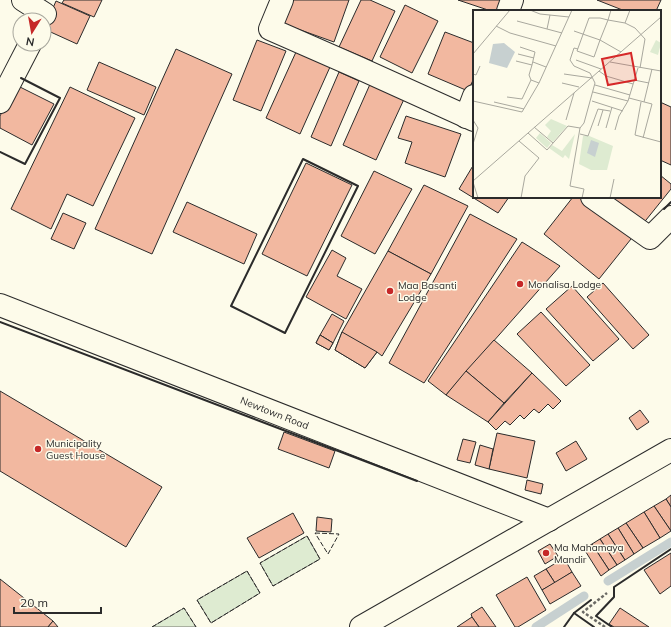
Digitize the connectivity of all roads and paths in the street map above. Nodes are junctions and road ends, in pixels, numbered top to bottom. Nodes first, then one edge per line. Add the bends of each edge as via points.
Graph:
1 (24, 0) edge
2 (282, 0) edge
3 (512, 0) edge
4 (508, 10) edge
5 (47, 11) edge
6 (26, 52) edge
7 (0, 102) edge
8 (473, 102) edge
9 (470, 119) edge
10 (593, 198) edge
11 (671, 216) edge
12 (0, 305) edge
13 (671, 450) edge
14 (549, 520) junction
15 (608, 593) dead end
16 (361, 627) edge
17 (605, 627) edge

1 - 5 street
2 - 9 street via 270,29
3 - 4 street
6 - 7 street
8 - 9 street
10 - 11 street via 650,238
12 - 14 street, Newtown Road
13 - 14 street
14 - 16 street
15 - 17 path via 583,612

